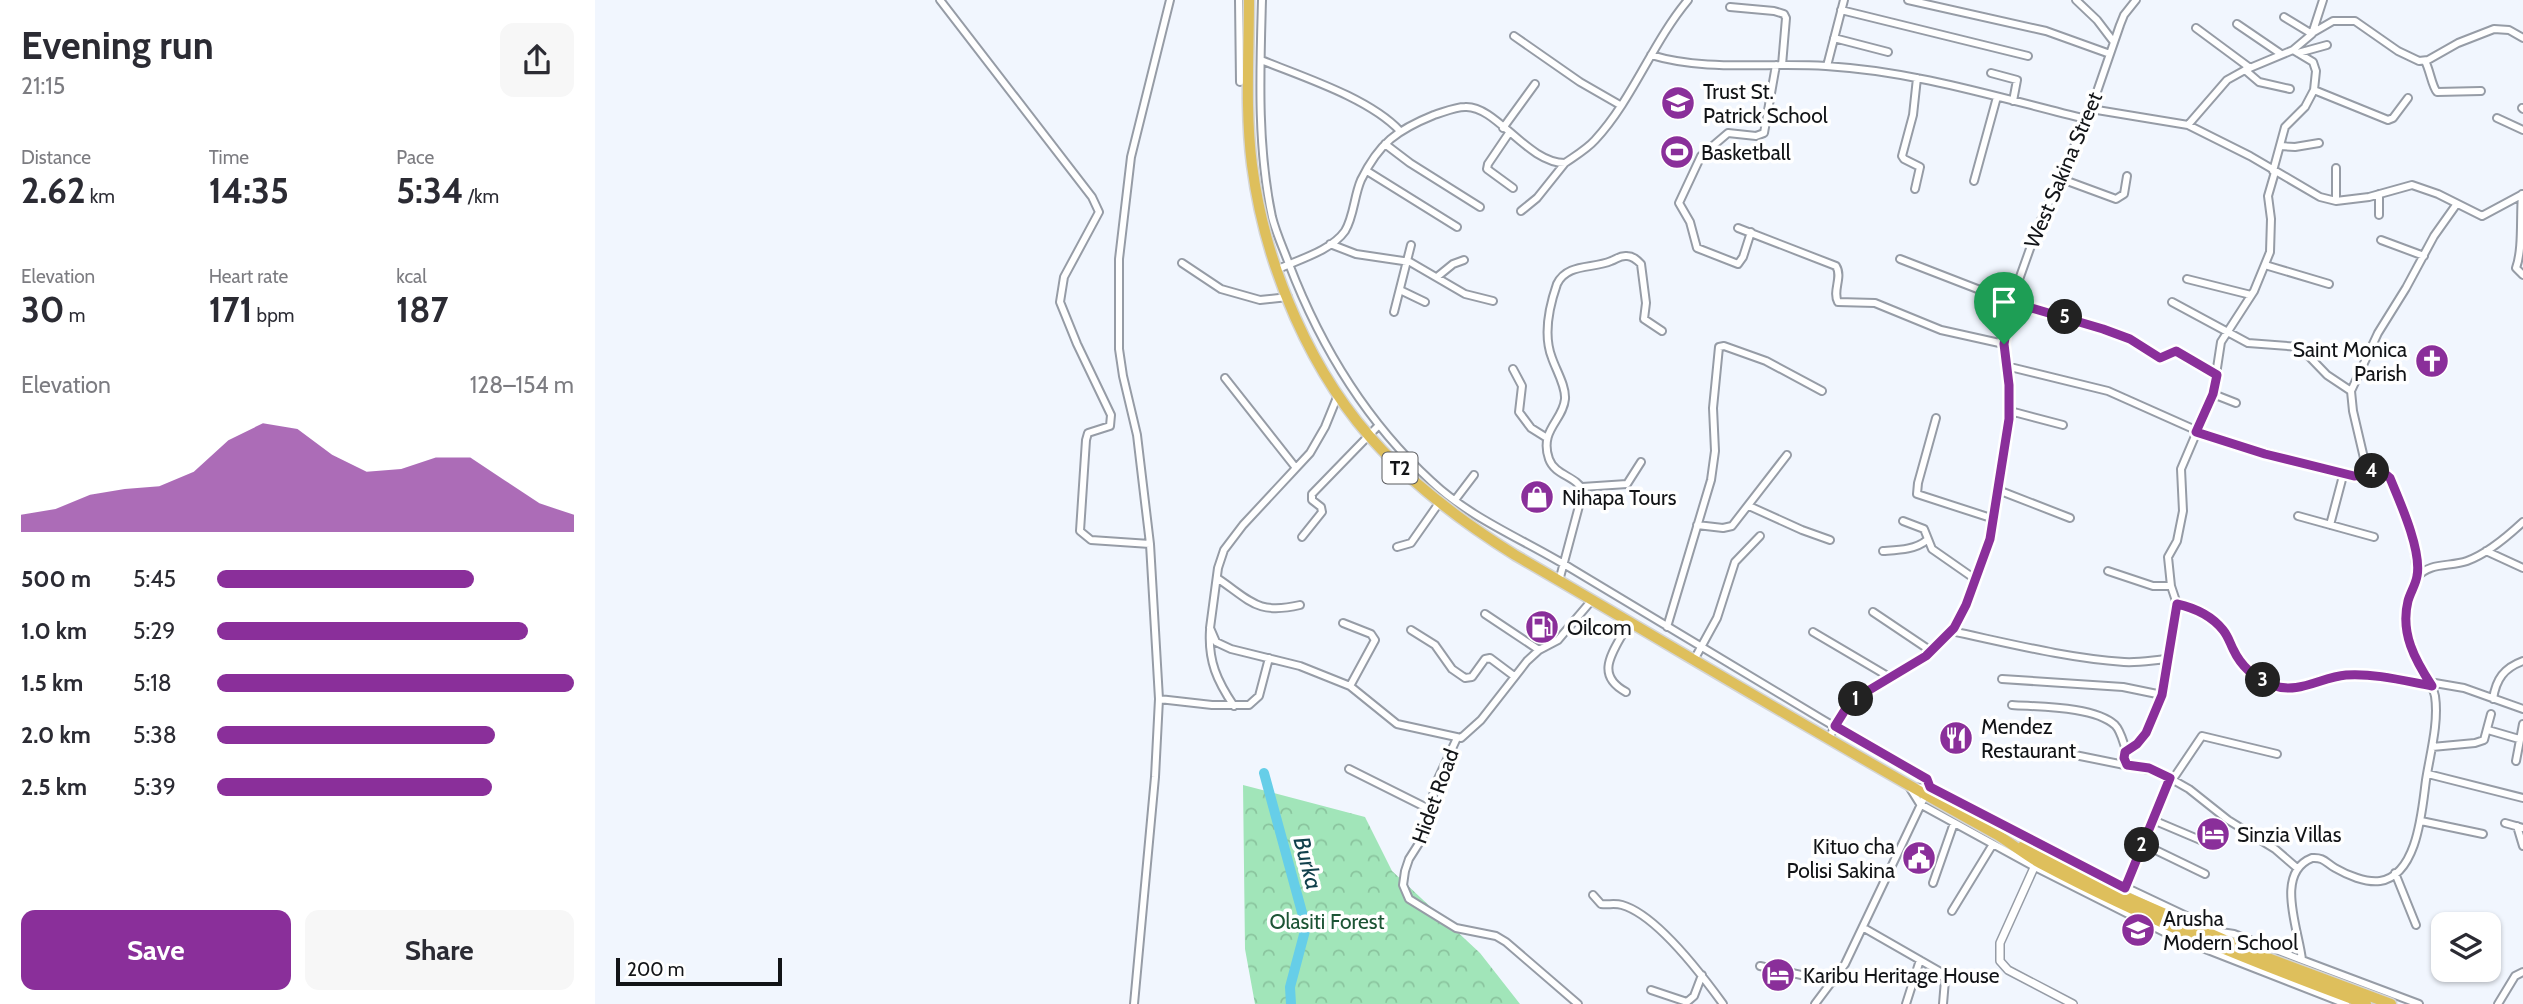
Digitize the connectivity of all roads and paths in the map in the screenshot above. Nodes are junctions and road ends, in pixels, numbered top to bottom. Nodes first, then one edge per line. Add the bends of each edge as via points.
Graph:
1 (940, 0) edge
2 (1170, 0) edge
3 (1239, 0) edge
4 (1249, 0) edge
5 (1262, 0) edge
6 (1688, 0) edge
7 (1843, 0) edge
8 (1908, 0) edge
9 (2076, 0) edge
10 (2136, 0) edge
11 (2323, 0) edge
12 (1730, 7) dead end
13 (1841, 10) junction
14 (2284, 17) dead end
15 (2237, 24) dead end
16 (2196, 28) dead end
17 (2313, 33) junction
18 (1514, 36) dead end
19 (1834, 38) junction
20 (2523, 38) edge
21 (2113, 41) junction
22 (2327, 45) dead end
23 (2295, 51) junction
24 (1888, 52) dead end
25 (2110, 54) junction
26 (2281, 54) junction
27 (1651, 55) junction
28 (2028, 57) dead end
29 (1261, 60) junction
30 (2425, 61) junction
31 (1779, 65) junction
32 (1827, 66) junction
33 (2247, 69) junction
34 (1991, 73) dead end
35 (1917, 78) junction
36 (1240, 82) dead end
37 (1535, 84) dead end
38 (2290, 89) dead end
39 (2314, 90) junction
40 (2481, 91) dead end
41 (1997, 97) junction
42 (2408, 98) dead end
43 (2013, 101) junction
44 (1620, 105) junction
45 (2091, 108) junction
46 (2497, 118) dead end
47 (2085, 119) junction
48 (2188, 125) junction
49 (2523, 130) edge
50 (1400, 131) junction
51 (1506, 131) junction
52 (2319, 143) dead end
53 (1385, 144) junction
54 (2280, 146) junction
55 (1565, 163) junction
56 (2336, 168) dead end
57 (1367, 171) junction
58 (2274, 172) junction
59 (2127, 176) dead end
60 (2059, 178) junction
61 (1974, 181) dead end
62 (1513, 188) dead end
63 (1915, 189) dead end
64 (2379, 194) junction
65 (2523, 194) edge
66 (2336, 201) junction
67 (2456, 205) junction
68 (1480, 207) dead end
69 (1521, 211) dead end
70 (2522, 211) edge
71 (2379, 215) dead end
72 (1457, 228) dead end
73 (1738, 228) dead end
74 (1751, 232) junction
75 (2381, 240) dead end
76 (1330, 244) junction
77 (1411, 244) dead end
78 (2523, 252) edge
79 (2424, 256) junction
80 (1900, 259) dead end
81 (1464, 260) dead end
82 (1408, 262) junction
83 (1182, 263) dead end
84 (1289, 264) junction
85 (2265, 265) junction
86 (1276, 271) junction
87 (2523, 275) edge
88 (1437, 277) junction
89 (2187, 279) dead end
90 (2329, 284) dead end
91 (1400, 290) junction
92 (2251, 295) junction
93 (1288, 297) junction
94 (1493, 301) dead end
95 (1425, 302) dead end
96 (2011, 302) junction
97 (2172, 302) dead end
98 (1394, 312) dead end
99 (1662, 331) dead end
100 (2226, 332) junction
101 (2004, 344) junction
102 (2006, 366) junction
103 (1513, 369) dead end
104 (2217, 375) junction
105 (1225, 378) dead end
106 (1822, 391) dead end
107 (2351, 391) junction
108 (2213, 394) junction
109 (1338, 395) junction
110 (2236, 403) dead end
111 (2010, 411) junction
112 (1936, 418) dead end
113 (1379, 425) junction
114 (2063, 425) dead end
115 (2196, 432) junction
116 (1369, 435) junction
117 (1548, 438) junction
118 (1787, 455) dead end
119 (1641, 462) dead end
120 (1296, 468) junction
121 (2367, 471) junction
122 (2344, 472) junction
123 (1474, 475) dead end
124 (1582, 487) junction
125 (1998, 490) junction
126 (1455, 500) junction
127 (1439, 503) junction
128 (1749, 506) junction
129 (2298, 516) dead end
130 (2070, 518) dead end
131 (1994, 519) junction
132 (1903, 521) dead end
133 (2523, 522) edge
134 (1697, 525) junction
135 (2330, 525) junction
136 (1760, 536) dead end
137 (1302, 537) dead end
138 (2374, 537) dead end
139 (1830, 540) dead end
140 (1927, 540) junction
141 (1150, 544) junction
142 (1397, 547) dead end
143 (1883, 551) dead end
144 (2486, 551) junction
145 (1564, 564) junction
146 (2523, 568) edge
147 (2108, 571) dead end
148 (2417, 576) junction
149 (1217, 578) junction
150 (1975, 579) junction
151 (1559, 581) junction
152 (2171, 586) junction
153 (1592, 600) junction
154 (2177, 604) junction
155 (1300, 605) dead end
156 (1873, 612) dead end
157 (1485, 614) dead end
158 (1629, 622) junction
159 (1343, 623) dead end
160 (1667, 627) junction
161 (1210, 628) junction
162 (1411, 631) dead end
163 (1951, 631) junction
164 (1813, 632) dead end
165 (1702, 646) junction
166 (1539, 650) junction
167 (1931, 651) junction
168 (1269, 658) junction
169 (2168, 659) junction
170 (1695, 660) junction
171 (2523, 661) edge
172 (1514, 676) junction
173 (1891, 678) junction
174 (2002, 679) dead end
175 (2431, 684) junction
176 (1350, 686) junction
177 (1626, 692) dead end
178 (2162, 695) junction
179 (1159, 699) junction
180 (2493, 699) junction
181 (2012, 705) dead end
182 (1234, 706) junction
183 (2523, 709) edge
184 (2491, 714) dead end
185 (2523, 723) edge
186 (1835, 726) junction
187 (2489, 730) junction
188 (1457, 738) junction
189 (1829, 738) junction
190 (2519, 739) junction
191 (2432, 747) junction
192 (2126, 750) junction
193 (2065, 753) dead end
194 (2277, 754) dead end
195 (2516, 761) dead end
196 (2127, 765) junction
197 (1349, 769) dead end
198 (2428, 774) junction
199 (2172, 778) junction
200 (1925, 796) junction
201 (2523, 798) edge
202 (1429, 809) junction
203 (2153, 820) junction
204 (2421, 821) junction
205 (1954, 823) junction
206 (2505, 823) dead end
207 (2520, 827) edge
208 (2483, 834) dead end
209 (1996, 840) junction
210 (2205, 842) dead end
211 (2143, 844) junction
212 (2523, 846) edge
213 (2027, 851) junction
214 (2035, 866) junction
215 (2297, 868) junction
216 (2395, 873) junction
217 (2205, 874) dead end
218 (1933, 883) dead end
219 (2124, 892) junction
220 (1593, 895) dead end
221 (1952, 911) dead end
222 (2416, 925) dead end
223 (1864, 928) junction
224 (2219, 932) junction
225 (2229, 942) junction
226 (1920, 960) junction
227 (2302, 960) junction
228 (1760, 966) dead end
229 (2523, 972) edge
230 (1702, 975) junction
231 (1833, 982) junction
232 (1651, 990) dead end
233 (1134, 1004) edge
234 (1578, 1004) edge
235 (1723, 1004) edge
236 (1815, 1004) edge
237 (1906, 1004) edge
238 (1943, 1004) edge
239 (2073, 1004) edge
240 (2346, 1004) edge
241 (2366, 1004) edge
242 (2391, 1004) edge
243 (2419, 1004) edge
244 (2498, 1004) edge

1 - 141 street via 1099,212 1064,277 1060,302 1111,415 1110,426 1092,430 1086,440 1080,531 1091,540
2 - 141 street via 1131,157 1119,259 1119,349 1137,435
3 - 36 street
4 - 86 highway, T2 via 1252,163
5 - 29 street
6 - 27 street
7 - 13 street
8 - 25 street via 2046,31
9 - 21 street
10 - 21 street, West Sakina Street
11 - 17 street
12 - 31 street via 1784,14
13 - 19 street
13 - 28 street
14 - 17 street
15 - 26 street
16 - 33 street
17 - 23 street
17 - 30 street via 2333,21 2355,21 2397,51
18 - 44 street
19 - 24 street
19 - 32 street
20 - 30 street via 2494,29
21 - 25 street, West Sakina Street
22 - 23 street
23 - 26 street
23 - 39 street via 2316,68
25 - 45 street, West Sakina Street
26 - 33 street
27 - 31 street via 1700,64
27 - 44 street
29 - 50 street via 1334,90 1379,113
29 - 84 street via 1269,195
30 - 40 street via 2437,92
31 - 32 street
31 - 74 street via 1764,133 1728,133 1701,156 1679,203 1700,251 1738,264
32 - 35 street
33 - 38 street via 2259,82
33 - 48 street via 2227,80
34 - 43 street via 2017,80
35 - 41 street
35 - 63 street via 1902,156 1920,167
37 - 51 street
39 - 42 street via 2388,120
39 - 54 street via 2285,127
41 - 43 street
41 - 61 street
43 - 47 street
44 - 55 street via 1594,141
45 - 47 street, West Sakina Street
45 - 48 street
46 - 49 street
47 - 60 street, West Sakina Street
48 - 58 street
50 - 51 street via 1465,107 1480,110
50 - 53 street
51 - 55 street via 1546,158
51 - 62 street via 1487,169
52 - 54 street
53 - 57 street
53 - 68 street
54 - 58 street
55 - 69 street
56 - 66 street
57 - 72 street
57 - 76 street via 1345,230
58 - 66 street
58 - 85 street via 2269,191 2270,252
59 - 60 street via 2124,194 2116,199
60 - 96 street, West Sakina Street
64 - 66 street
64 - 67 street via 2412,185
64 - 71 street
65 - 67 street via 2482,216
65 - 70 street
67 - 79 street
70 - 78 street
73 - 74 street
74 - 101 street via 1836,266 1838,302 1875,303 1941,330
75 - 79 street
76 - 82 street via 1356,254
76 - 84 street
77 - 82 street
78 - 87 street via 2516,268
79 - 107 street via 2378,332
80 - 96 street
81 - 88 street
82 - 88 street
82 - 91 street
83 - 93 street via 1221,289 1260,300
84 - 86 street
84 - 113 street via 1333,359
85 - 90 street
85 - 92 street
86 - 93 highway, T2
88 - 94 street via 1465,294
89 - 92 street
91 - 95 street
91 - 98 street
92 - 100 street
93 - 109 highway, T2
96 - 101 street, West Sakina Street
96 - 104 street via 2112,332 2160,358 2176,351
97 - 100 street
99 - 117 street via 1644,319 1646,303 1638,260 1625,255 1561,277 1547,339 1565,401
100 - 104 street via 2218,351
100 - 107 street via 2248,343 2301,347 2327,375
101 - 102 street, West Sakina Street
102 - 111 street, West Sakina Street
102 - 115 street via 2108,391
103 - 117 street via 1522,386 1519,412 1531,428
104 - 108 street
105 - 120 street
106 - 134 street via 1766,361 1719,347 1713,408 1715,451
107 - 121 street
108 - 110 street
108 - 115 street
109 - 116 highway, T2
109 - 120 street via 1318,440
111 - 114 street
111 - 125 street, West Sakina Street
112 - 131 street via 1917,494
113 - 116 street
113 - 126 street via 1431,482
115 - 122 street
115 - 152 street via 2180,477 2183,511 2168,557
116 - 127 highway, T2
116 - 137 street via 1311,495 1322,512
117 - 124 street via 1552,466
118 - 128 street
119 - 124 street via 1627,484
120 - 149 street via 1229,542
121 - 122 street via 2360,476
121 - 148 street via 2390,478 2413,536
122 - 135 street
123 - 126 street
124 - 145 street
125 - 130 street
125 - 131 street, West Sakina Street
126 - 145 street
127 - 142 street via 1411,544
127 - 151 highway, T2
128 - 134 street via 1728,528
128 - 139 street
129 - 135 street
131 - 150 street, West Sakina Street
132 - 140 street via 1924,529
133 - 144 street
134 - 160 street
135 - 138 street
136 - 165 street via 1735,562 1717,618
140 - 143 street via 1911,548
140 - 150 street via 1932,549
141 - 179 street
144 - 146 street
144 - 148 street
145 - 151 street
145 - 160 street
147 - 152 street via 2153,586
148 - 175 street via 2408,602 2406,634
149 - 155 street via 1264,608
149 - 161 street
150 - 163 street, West Sakina Street
151 - 153 highway, T2
152 - 154 street
153 - 158 highway, T2
153 - 166 street via 1558,640
154 - 169 street
154 - 175 street via 2213,620 2243,666 2274,686 2303,687 2347,675
156 - 167 street
157 - 166 street
158 - 170 highway, T2
158 - 177 street via 1607,670 1612,683
159 - 176 street via 1375,640
160 - 165 street
161 - 168 street via 1221,645
161 - 182 street via 1209,655
162 - 172 street via 1435,645 1452,669 1465,678 1472,677 1490,658
163 - 167 street, West Sakina Street
163 - 169 street via 2113,661
164 - 173 street
165 - 170 street
165 - 186 street
166 - 172 street
167 - 173 street, West Sakina Street
168 - 176 street
168 - 182 street via 1257,699
169 - 178 street
170 - 189 highway, T2
171 - 180 street via 2503,671
172 - 188 street via 1470,732
173 - 186 street, West Sakina Street via 1861,695
174 - 178 street via 2123,687
175 - 180 street via 2465,688
175 - 191 street via 2436,717
176 - 188 street via 1397,724
178 - 192 street via 2146,733
179 - 182 street
179 - 233 street
180 - 183 street
181 - 192 street via 2064,709 2105,719 2118,729
184 - 187 street
185 - 190 street
186 - 189 street, West Sakina Street
186 - 200 street via 1927,779
187 - 190 street
187 - 191 street via 2480,742
188 - 202 street, Hidet Road
189 - 200 highway, T2
190 - 195 street
191 - 198 street
192 - 196 street
193 - 196 street
194 - 199 street via 2201,736
196 - 199 street
197 - 202 street
198 - 201 street
198 - 204 street
199 - 203 street
199 - 215 street
200 - 205 street
200 - 209 highway, T2
200 - 219 street
200 - 223 street
202 - 234 street, Hidet Road via 1420,844 1405,871 1403,885 1409,899 1456,928 1506,942
203 - 210 street
203 - 211 street
204 - 208 street
204 - 216 street via 2406,862
205 - 209 street
205 - 218 street
206 - 207 street
207 - 212 street
209 - 213 highway, T2
209 - 214 street
209 - 221 street
211 - 217 street
211 - 219 street
213 - 214 highway, T2
213 - 219 highway, T2
214 - 239 street via 2000,943 2000,961 2008,970
214 - 240 street via 2172,936
214 - 241 highway, T2 via 2253,962
215 - 216 street via 2319,857 2334,868 2370,881 2383,881
215 - 227 street via 2291,901
216 - 222 street
219 - 224 street
219 - 225 highway, T2
220 - 230 street via 1601,904 1619,904 1636,911
223 - 226 street
223 - 231 street
224 - 225 street
224 - 227 street
225 - 242 highway, T2
226 - 237 street
226 - 238 street via 1945,980
227 - 243 street
228 - 231 street
229 - 244 street via 2515,976
230 - 232 street via 1687,1002
230 - 235 street
231 - 236 street

